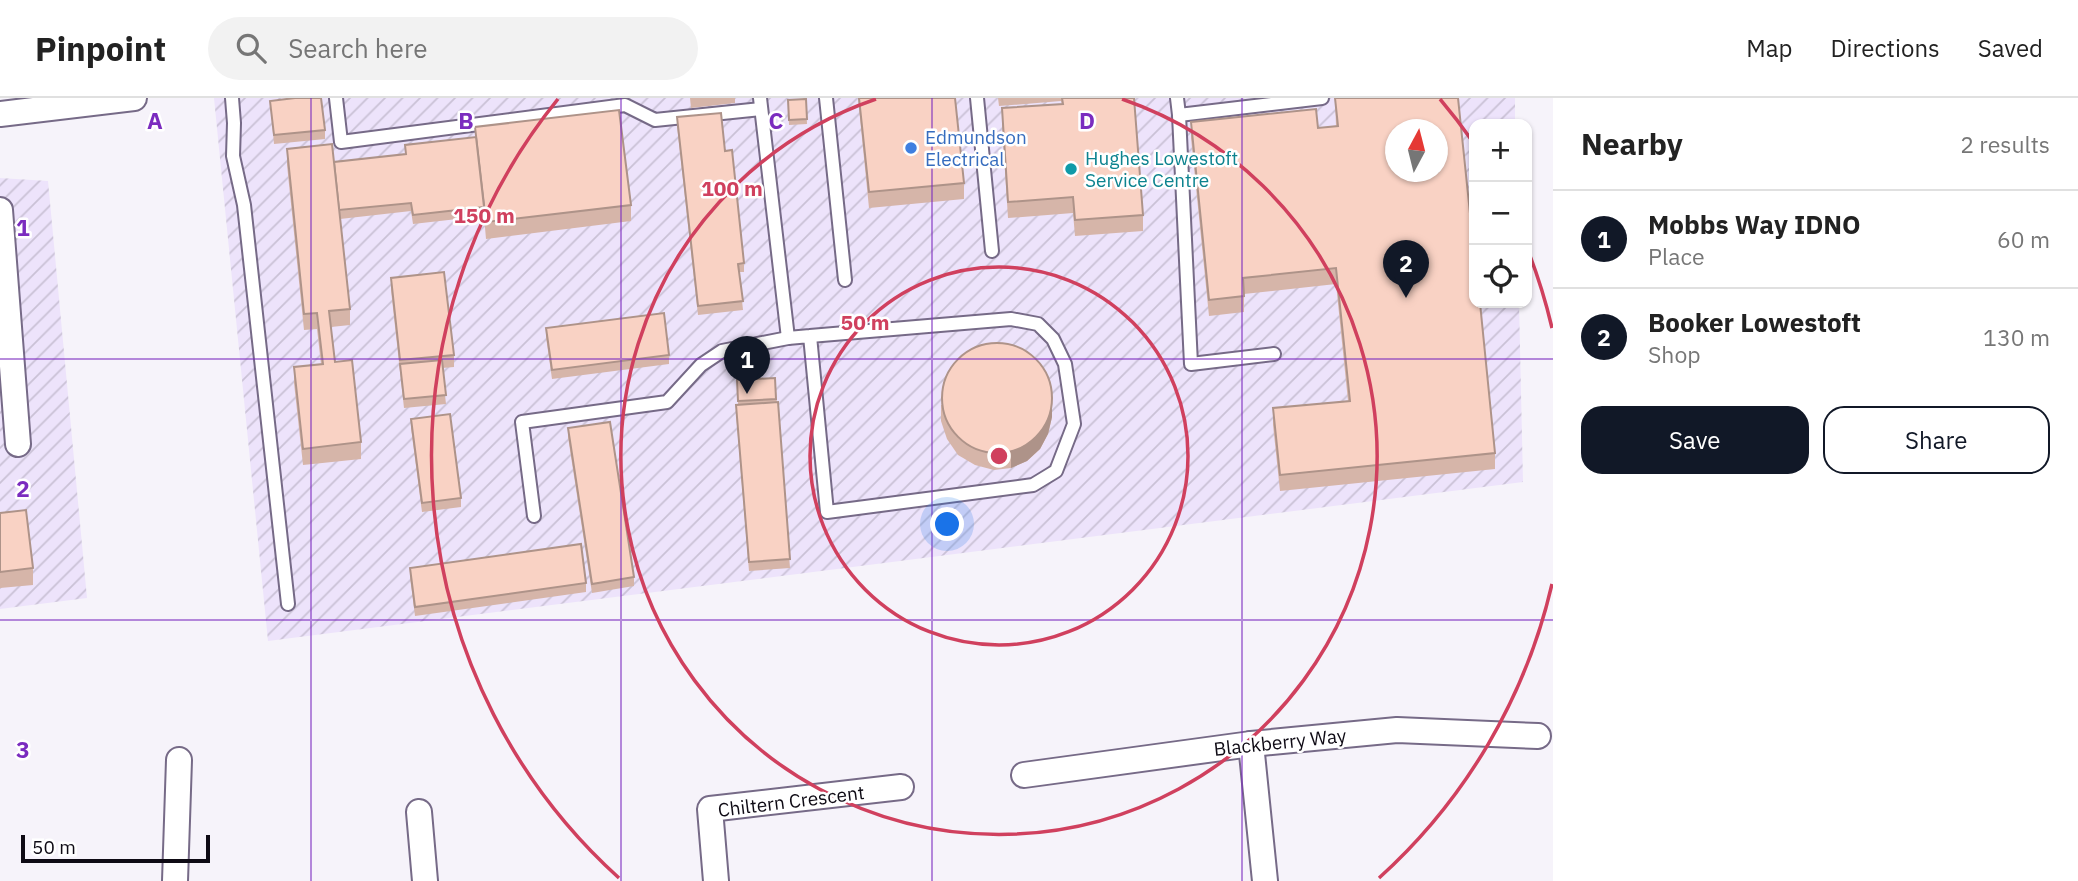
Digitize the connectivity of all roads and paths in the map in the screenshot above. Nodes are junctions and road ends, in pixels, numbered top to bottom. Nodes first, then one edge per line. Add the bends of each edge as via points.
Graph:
1 (134, 98) edge
2 (232, 98) edge
3 (336, 98) edge
4 (826, 98) edge
5 (977, 98) edge
6 (1177, 98) edge
7 (1322, 98) edge
8 (761, 104) edge
9 (0, 114) edge
10 (1179, 115) junction
11 (0, 210) edge
12 (992, 251) dead end
13 (845, 279) dead end
14 (810, 336) junction
15 (788, 338) junction
16 (1273, 354) dead end
17 (7, 390) edge
18 (18, 444) dead end
19 (534, 516) dead end
20 (288, 604) dead end
21 (1538, 736) dead end
22 (1251, 744) junction
23 (179, 760) dead end
24 (1024, 775) dead end
25 (901, 788) dead end
26 (419, 812) dead end
27 (176, 881) edge
28 (425, 881) edge
29 (716, 881) edge
30 (1265, 881) edge

1 - 9 street
2 - 20 lane via 233,156 244,205
3 - 8 lane via 341,142 625,104 655,120
4 - 13 lane
5 - 12 lane
6 - 10 lane
7 - 10 lane
8 - 15 lane
10 - 16 lane via 1191,364
11 - 17 street
14 - 14 lane via 1011,319 1038,324 1065,364 1074,424 1056,471 1033,485 827,512
14 - 15 lane
15 - 19 lane via 722,351 701,365 667,402 522,422
17 - 18 street
21 - 22 street, Blackberry Way via 1397,730
22 - 24 street, Blackberry Way
22 - 30 street
23 - 27 street
25 - 29 street, Chiltern Crescent via 710,809
26 - 28 street

